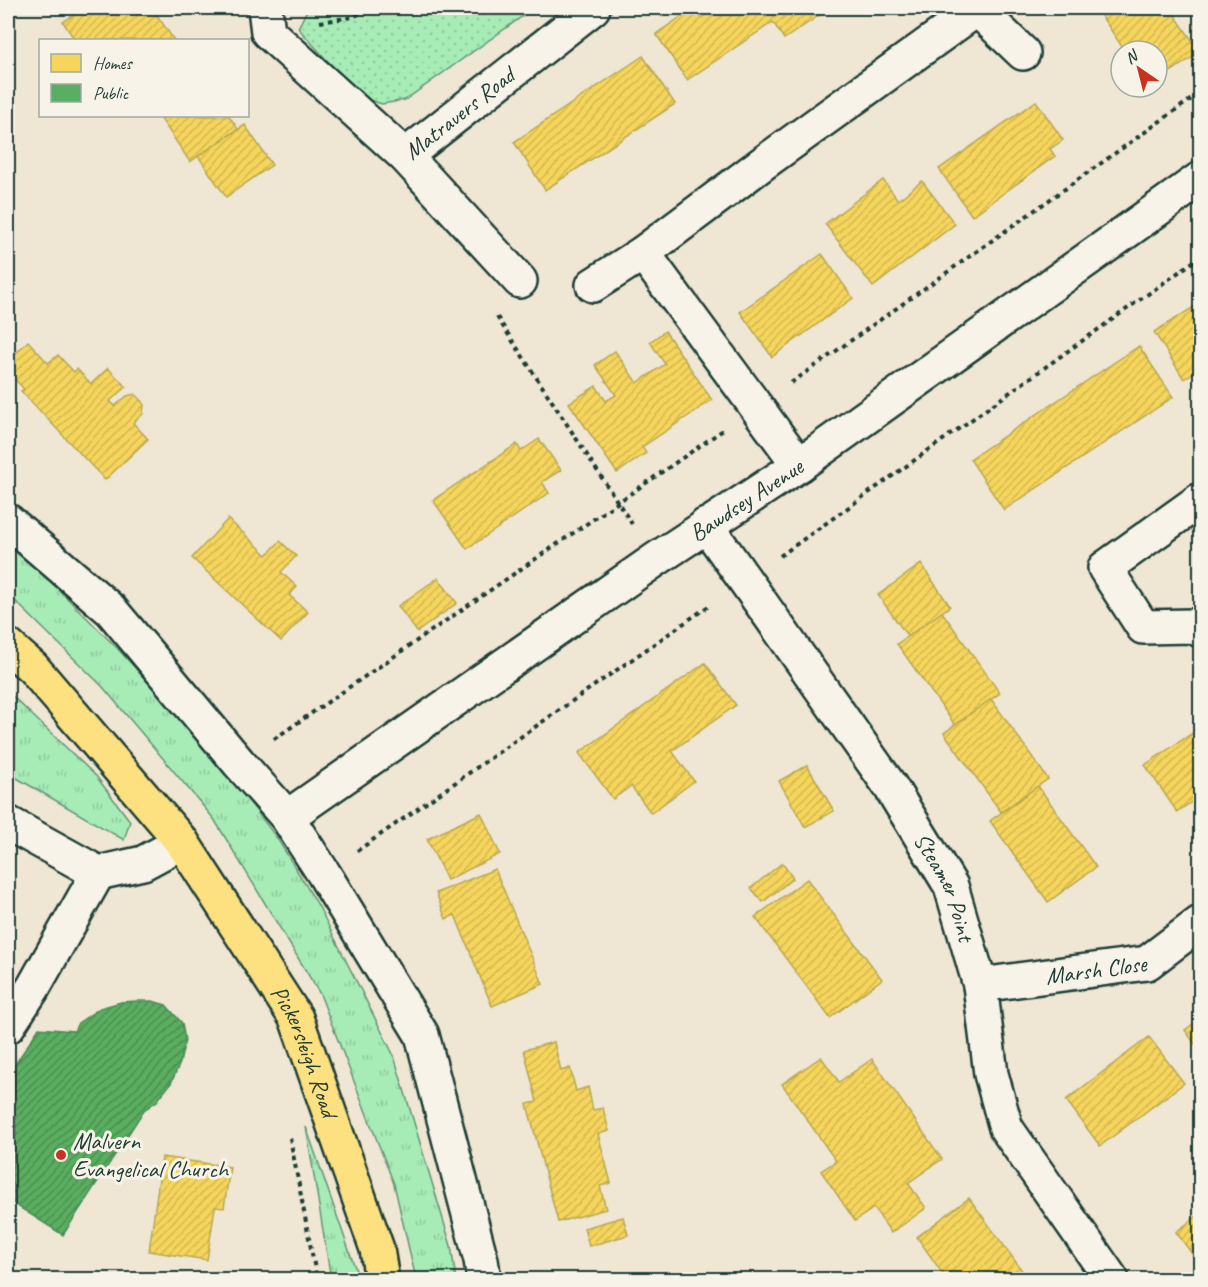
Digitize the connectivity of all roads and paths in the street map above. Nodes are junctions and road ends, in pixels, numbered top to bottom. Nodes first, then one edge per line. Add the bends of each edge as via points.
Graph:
1 (265, 8) edge
2 (593, 8) edge
3 (976, 8) edge
4 (1023, 53) dead end
5 (405, 156) junction
6 (1200, 179) edge
7 (643, 253) junction
8 (520, 281) joint
9 (593, 285) dead end
10 (799, 465) junction
11 (1200, 500) edge
12 (8, 521) edge
13 (706, 525) junction
14 (655, 560) junction
15 (1200, 630) edge
16 (8, 646) edge
17 (287, 817) junction
18 (8, 823) edge
19 (182, 842) junction
20 (98, 873) junction
21 (1200, 923) edge
22 (980, 985) junction
23 (8, 1026) edge
24 (382, 1280) edge
25 (484, 1280) edge
26 (1112, 1280) edge

1 - 5 street, Matravers Road via 268,32
2 - 5 street, Matravers Road
3 - 4 street
3 - 7 street
5 - 8 street
6 - 10 street, Bawdsey Avenue
7 - 9 street
7 - 10 street
8 - 14 path via 496,318
10 - 13 street, Bawdsey Avenue
11 - 15 street via 1105,568 1143,627 1192,626
12 - 17 street via 111,610
13 - 14 street, Bawdsey Avenue
13 - 22 street, Steamer Point via 890,786 951,886
14 - 17 street, Bawdsey Avenue
16 - 19 main road, Pickersleigh Road via 33,668
17 - 25 street via 422,1035
18 - 20 street
19 - 20 street via 143,862
19 - 24 main road, Pickersleigh Road via 296,1018 377,1249
20 - 23 street
21 - 22 street, Marsh Close via 1147,963
22 - 26 street, Steamer Point via 991,1074 1006,1128

